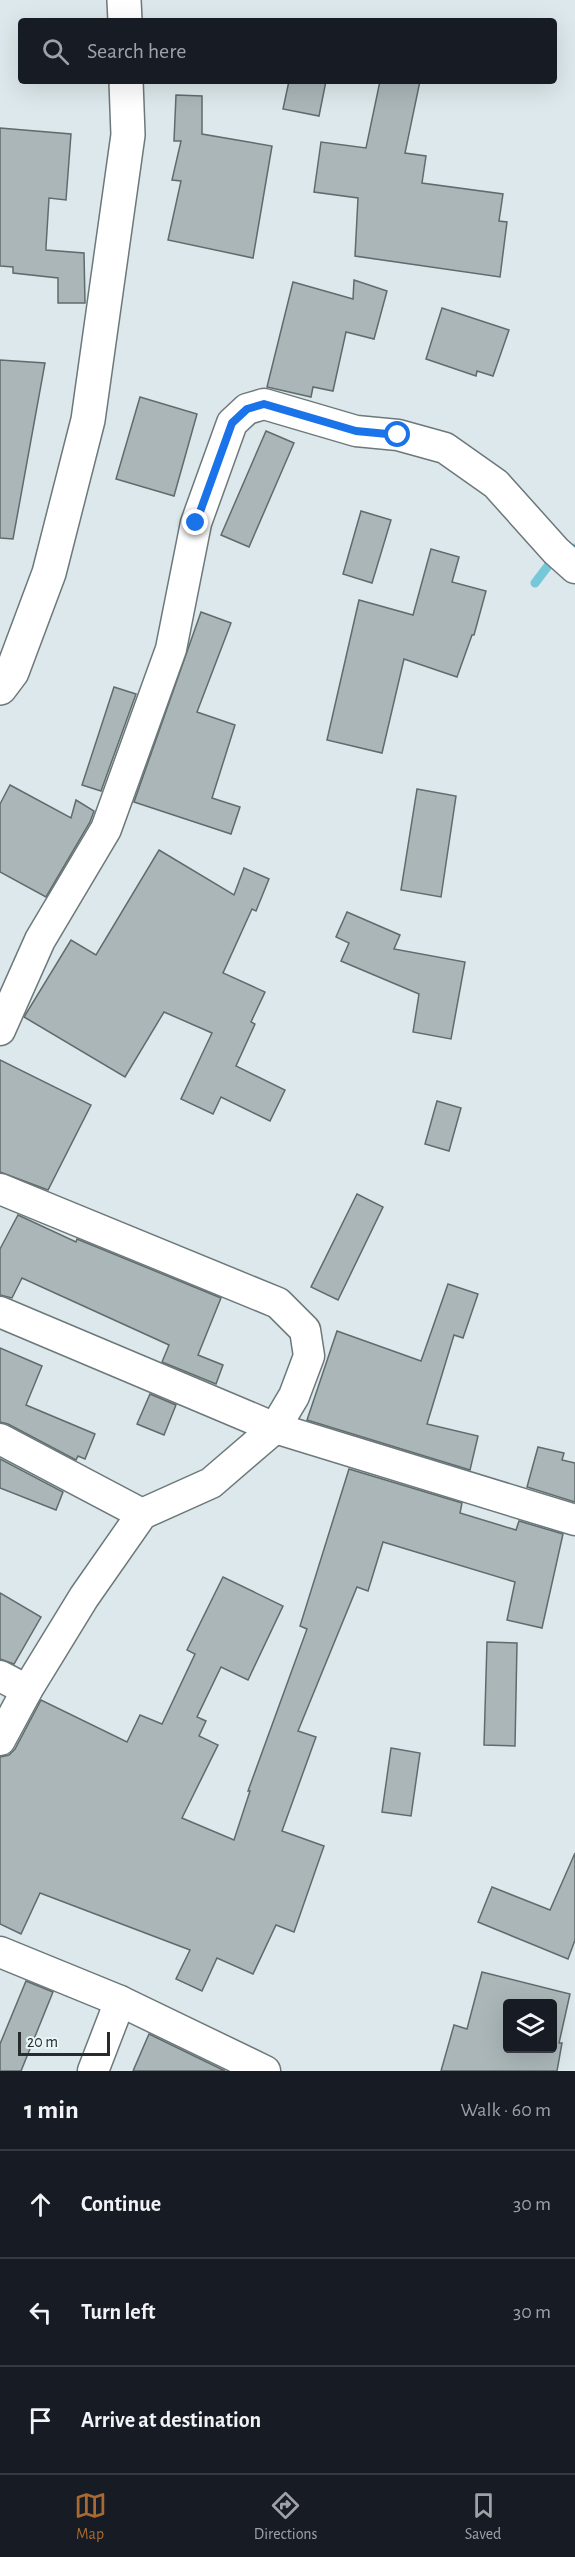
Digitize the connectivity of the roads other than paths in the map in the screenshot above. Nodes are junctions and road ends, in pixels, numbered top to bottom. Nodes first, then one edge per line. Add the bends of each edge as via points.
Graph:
1 (124, 0) edge
2 (125, 18) edge
3 (126, 84) edge
4 (567, 561) edge
5 (0, 688) edge
6 (0, 1030) edge
7 (0, 1189) edge
8 (0, 1312) edge
9 (275, 1428) junction
10 (0, 1439) edge
11 (142, 1514) junction
12 (575, 1520) edge
13 (0, 1676) edge
14 (27, 1690) junction
15 (0, 1740) edge
16 (0, 1952) edge
17 (120, 2001) junction
18 (93, 2071) edge
19 (265, 2071) edge

1 - 2 street
3 - 5 street via 128,135 88,420 49,573 12,672
4 - 6 street via 496,484 445,448 398,435 356,431 264,404 247,409 232,423 196,523 171,649 106,829 40,940
7 - 9 street via 278,1303 305,1330 309,1356 294,1396
8 - 9 street
9 - 11 street via 211,1483
9 - 12 street
10 - 11 street
11 - 14 street
13 - 14 street
14 - 15 street
16 - 17 street
17 - 18 street
17 - 19 street

